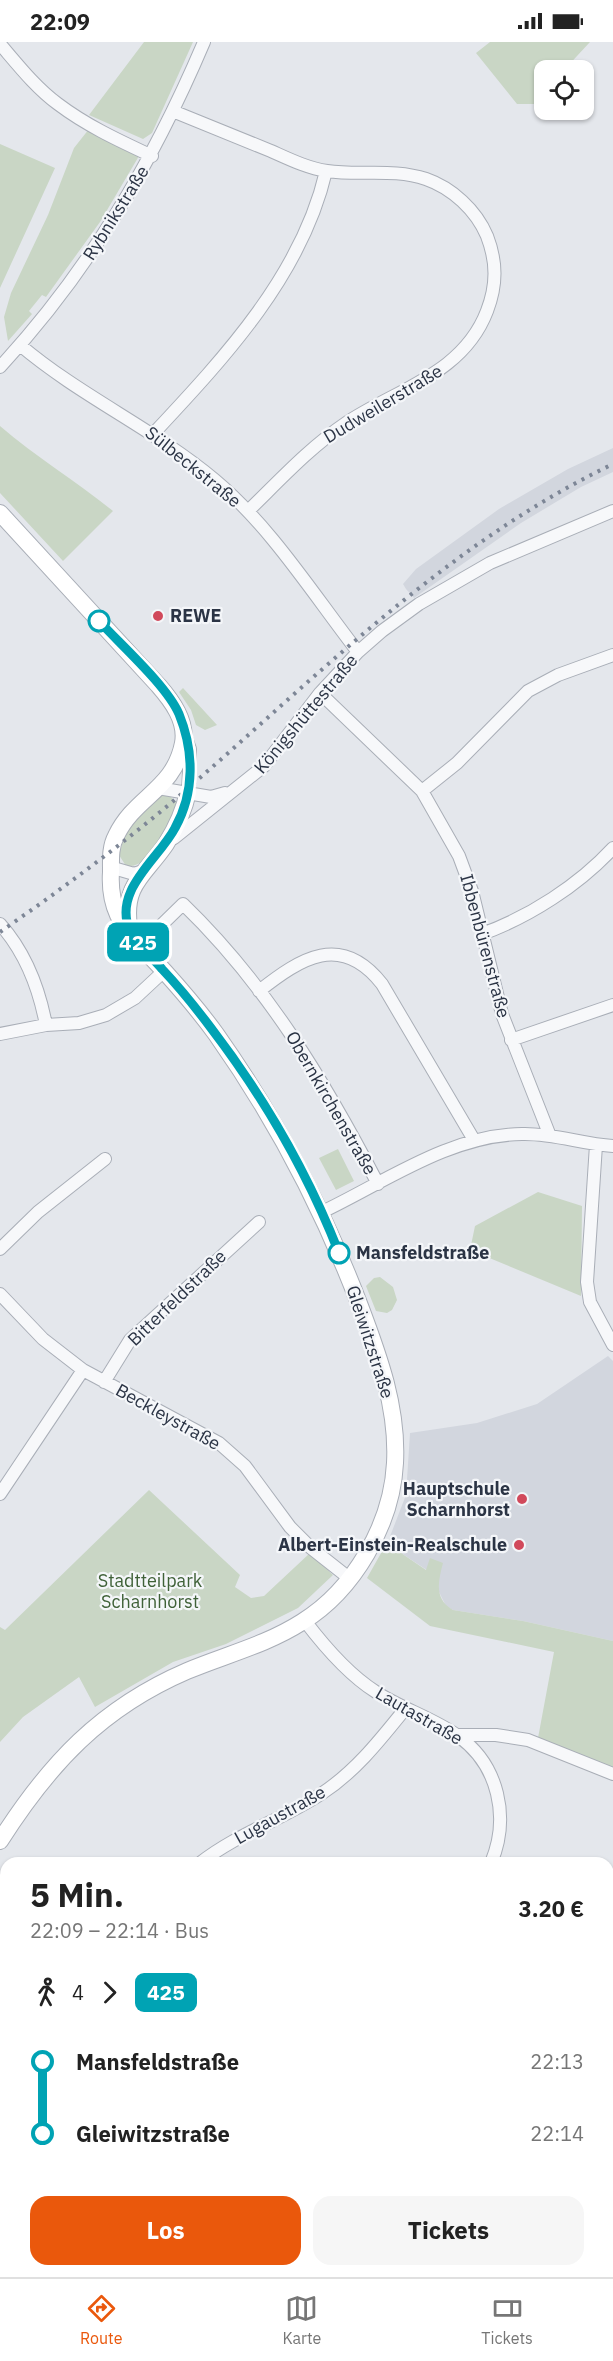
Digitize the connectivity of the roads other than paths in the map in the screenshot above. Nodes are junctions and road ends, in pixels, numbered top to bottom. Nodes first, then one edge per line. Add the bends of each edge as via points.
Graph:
1 (204, 42) edge
2 (0, 44) edge
3 (175, 112) junction
4 (152, 156) junction
5 (326, 171) junction
6 (20, 345) junction
7 (0, 367) edge
8 (154, 434) junction
9 (248, 511) junction
10 (613, 513) edge
11 (2, 521) edge
12 (358, 652) junction
13 (613, 655) edge
14 (320, 693) junction
15 (185, 734) junction
16 (158, 788) junction
17 (232, 791) junction
18 (422, 791) junction
19 (188, 792) junction
20 (165, 846) junction
21 (613, 848) edge
22 (110, 867) junction
23 (143, 871) junction
24 (0, 924) edge
25 (130, 930) junction
26 (482, 934) junction
27 (141, 945) junction
28 (164, 971) junction
29 (259, 991) junction
30 (613, 1005) edge
31 (46, 1025) junction
32 (0, 1034) edge
33 (511, 1040) junction
34 (550, 1136) junction
35 (474, 1140) junction
36 (596, 1145) junction
37 (613, 1146) edge
38 (105, 1159) dead end
39 (378, 1184) junction
40 (322, 1212) junction
41 (259, 1222) dead end
42 (0, 1249) edge
43 (0, 1294) edge
44 (613, 1345) edge
45 (83, 1370) junction
46 (104, 1382) junction
47 (0, 1494) edge
48 (349, 1578) junction
49 (305, 1621) junction
50 (405, 1709) junction
51 (457, 1735) junction
52 (613, 1774) edge
53 (0, 1841) edge
54 (208, 1857) edge
55 (493, 1857) edge

1 - 3 street, Rybnikstraße
2 - 4 street via 57,104
3 - 4 street, Rybnikstraße
3 - 5 street, Dudweilerstraße
4 - 6 street, Rybnikstraße via 83,266
5 - 8 street via 305,228 259,310 217,366
5 - 9 street, Dudweilerstraße via 400,173 427,179 456,196 479,222 490,245 495,278 492,297 479,331 455,359 425,381 344,424 313,447
6 - 7 street, Rybnikstraße
6 - 8 street, Sülbeckstraße
8 - 9 street, Sülbeckstraße via 217,481
9 - 12 street, Sülbeckstraße
10 - 12 street, Königshüttestraße via 522,548 473,572 419,604
11 - 15 street via 165,693 179,714
12 - 14 street, Königshüttestraße
13 - 18 street via 558,675 528,691 458,763
14 - 17 street, Königshüttestraße via 264,766
14 - 18 street, Ibbenbürenstraße
15 - 16 street, Gleiwitzstraße via 180,761
15 - 19 street via 190,749
16 - 19 street
16 - 22 street, Gleiwitzstraße via 123,824 112,848
17 - 19 street via 212,797
17 - 20 street, Königshüttestraße
18 - 26 street, Ibbenbürenstraße via 462,863
19 - 20 street
20 - 23 street
21 - 26 street via 555,896
22 - 23 street via 134,874
22 - 25 street, Gleiwitzstraße via 111,890 119,918
23 - 25 street via 129,896
24 - 31 street via 15,940 35,983
25 - 27 street, Gleiwitzstraße
26 - 33 street, Ibbenbürenstraße
27 - 28 street, Gleiwitzstraße
27 - 29 street, Obernkirchenstraße via 183,904 228,949
28 - 31 street via 135,998 106,1015 79,1023
28 - 40 street, Gleiwitzstraße via 213,1030 252,1088
29 - 35 street via 288,968 318,955 361,964 388,992
29 - 39 street, Obernkirchenstraße via 327,1088
30 - 33 street
31 - 32 street
33 - 34 street, Ibbenbürenstraße
34 - 35 street via 519,1134
34 - 36 street
35 - 39 street
36 - 37 street
36 - 44 street via 587,1282 590,1302
38 - 42 street via 38,1212
39 - 40 street
40 - 48 street, Gleiwitzstraße via 370,1333 390,1398 394,1428 395,1463 387,1505 373,1542
41 - 46 street, Bitterfeldstraße via 161,1308 130,1340
43 - 45 street, Beckleystraße via 43,1339
45 - 46 street, Beckleystraße
45 - 47 street
46 - 48 street, Beckleystraße via 219,1443 245,1466 297,1534
48 - 49 street, Gleiwitzstraße
49 - 50 street, Lautastraße via 364,1683
49 - 53 street, Gleiwitzstraße via 186,1671 113,1712 54,1765 29,1795
50 - 51 street, Lautastraße
50 - 54 street, Lugaustraße via 371,1750 336,1783
51 - 52 street via 528,1740
51 - 55 street, Lautastraße via 484,1761 493,1778 499,1799 500,1832

